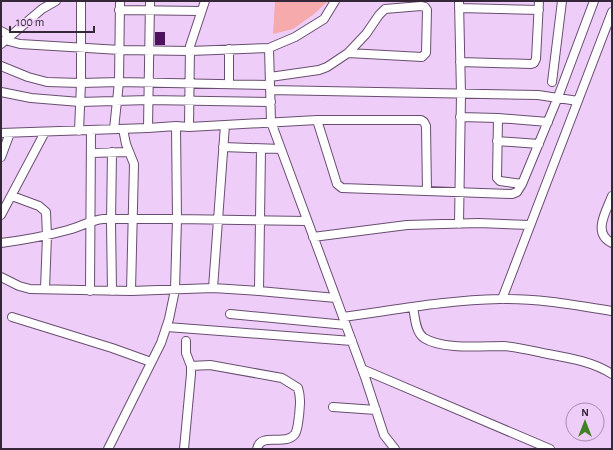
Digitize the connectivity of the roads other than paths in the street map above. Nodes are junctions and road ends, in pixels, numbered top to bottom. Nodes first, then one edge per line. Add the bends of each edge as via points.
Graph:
1 (56, 1) edge
2 (81, 1) edge
3 (150, 1) edge
4 (205, 1) edge
5 (335, 1) edge
6 (539, 1) edge
7 (562, 1) edge
8 (594, 1) edge
9 (459, 4) edge
10 (119, 5) edge
11 (150, 10) junction
12 (539, 10) junction
13 (201, 11) junction
14 (612, 12) edge
15 (1, 31) edge
16 (5, 40) edge
17 (80, 47) junction
18 (269, 48) junction
19 (229, 49) junction
20 (120, 50) junction
21 (150, 50) junction
22 (190, 51) junction
23 (348, 53) junction
24 (460, 62) junction
25 (1, 66) edge
26 (119, 82) junction
27 (552, 82) dead end
28 (82, 83) junction
29 (148, 83) junction
30 (190, 83) junction
31 (229, 84) junction
32 (270, 84) junction
33 (1, 92) edge
34 (461, 94) junction
35 (558, 97) junction
36 (148, 100) junction
37 (117, 101) junction
38 (578, 101) junction
39 (80, 102) junction
40 (190, 102) junction
41 (271, 102) junction
42 (460, 118) junction
43 (498, 118) junction
44 (317, 120) junction
45 (271, 122) junction
46 (548, 122) junction
47 (225, 125) junction
48 (176, 126) junction
49 (189, 127) junction
50 (148, 128) junction
51 (114, 129) junction
52 (123, 129) junction
53 (91, 130) junction
54 (79, 131) junction
55 (45, 132) junction
56 (1, 133) edge
57 (10, 133) junction
58 (497, 141) junction
59 (539, 144) junction
60 (223, 147) junction
61 (261, 149) junction
62 (281, 149) junction
63 (112, 152) junction
64 (129, 152) junction
65 (91, 154) junction
66 (1, 157) edge
67 (522, 184) junction
68 (427, 191) junction
69 (459, 193) junction
70 (12, 196) junction
71 (612, 196) edge
72 (1, 215) edge
73 (111, 219) junction
74 (176, 219) junction
75 (218, 219) junction
76 (133, 220) junction
77 (260, 220) junction
78 (307, 221) junction
79 (90, 223) junction
80 (458, 224) junction
81 (530, 225) junction
82 (47, 236) junction
83 (313, 238) junction
84 (1, 243) edge
85 (612, 243) edge
86 (1, 277) edge
87 (213, 288) junction
88 (45, 290) junction
89 (175, 290) junction
90 (90, 291) junction
91 (112, 291) junction
92 (131, 291) junction
93 (259, 291) junction
94 (336, 298) junction
95 (502, 299) junction
96 (413, 307) junction
97 (612, 311) edge
98 (230, 314) dead end
99 (12, 317) dead end
100 (344, 321) junction
101 (167, 327) junction
102 (186, 340) dead end
103 (352, 341) junction
104 (151, 362) junction
105 (191, 366) junction
106 (362, 369) junction
107 (612, 374) edge
108 (333, 407) dead end
109 (376, 410) junction
110 (108, 449) edge
111 (184, 449) edge
112 (257, 449) edge
113 (395, 449) edge
114 (550, 449) edge

1 - 16 street via 42,9
2 - 17 street
3 - 11 street
4 - 13 street
5 - 18 street via 324,19 295,38
6 - 12 street
7 - 27 street
8 - 35 street
9 - 12 street
9 - 24 street
10 - 11 street
10 - 20 street
11 - 13 street
11 - 21 street
12 - 24 street via 534,63
13 - 22 street
14 - 38 street
15 - 16 street
16 - 17 street via 20,44
17 - 20 street
17 - 28 street
18 - 19 street
18 - 32 street
19 - 22 street
19 - 31 street
20 - 21 street
20 - 26 street
21 - 22 street
21 - 29 street
22 - 30 street
23 - 23 street via 385,9 421,6 427,10 426,53 422,57
23 - 32 street via 327,67
24 - 34 street
25 - 28 street via 47,82
26 - 28 street
26 - 29 street
26 - 37 street
28 - 39 street
29 - 30 street
29 - 36 street
30 - 31 street
30 - 40 street
31 - 32 street
32 - 34 street
32 - 41 street
33 - 39 street via 31,98
34 - 35 street
34 - 42 street
35 - 38 street
35 - 46 street
36 - 37 street
36 - 40 street
36 - 50 street
37 - 39 street
37 - 51 street
38 - 81 street
39 - 54 street
40 - 41 street
40 - 49 street
41 - 45 street
42 - 43 street
42 - 69 street
43 - 46 street
43 - 58 street
44 - 45 street
44 - 68 street via 338,184 342,188
44 - 68 street via 424,122
45 - 47 street
45 - 62 street
46 - 59 street
47 - 49 street
47 - 60 street
48 - 49 street
48 - 50 street
48 - 74 street
50 - 52 street
51 - 52 street
51 - 53 street
52 - 64 street
53 - 54 street
53 - 65 street
54 - 55 street
55 - 57 street
55 - 70 street
56 - 57 street
57 - 66 street
58 - 59 street
58 - 67 street via 496,178 500,181
59 - 67 street
60 - 61 street
60 - 75 street
61 - 62 street
61 - 77 street
62 - 78 street
63 - 64 street
63 - 65 street
63 - 73 street
64 - 76 street via 134,164
65 - 79 street
67 - 69 street via 517,192 512,194
68 - 69 street
69 - 80 street
70 - 72 street
70 - 82 street via 43,208 47,216
71 - 85 street via 601,232 605,239
73 - 76 street
73 - 79 street
73 - 91 street
74 - 75 street
74 - 76 street
74 - 89 street
75 - 77 street
75 - 87 street
76 - 92 street
77 - 78 street
77 - 93 street
78 - 83 street
79 - 82 street
79 - 90 street
80 - 81 street
80 - 83 street via 407,225
81 - 95 street
82 - 84 street
82 - 88 street
83 - 94 street
86 - 88 street via 19,286
87 - 89 street
87 - 93 street
88 - 90 street
89 - 92 street
89 - 101 street
90 - 91 street
91 - 92 street
93 - 94 street
94 - 100 street
95 - 96 street via 456,301
95 - 97 street via 561,303
96 - 100 street
96 - 107 street via 417,327 423,338 437,343 525,349 577,360
98 - 100 street
99 - 104 street
100 - 103 street
101 - 103 street
101 - 104 street
102 - 105 street via 186,353
103 - 106 street
104 - 110 street
105 - 111 street
105 - 112 street via 210,366 282,378 298,388 301,397 296,433 285,439 263,440
106 - 109 street
106 - 114 street
108 - 109 street
109 - 113 street via 384,435

